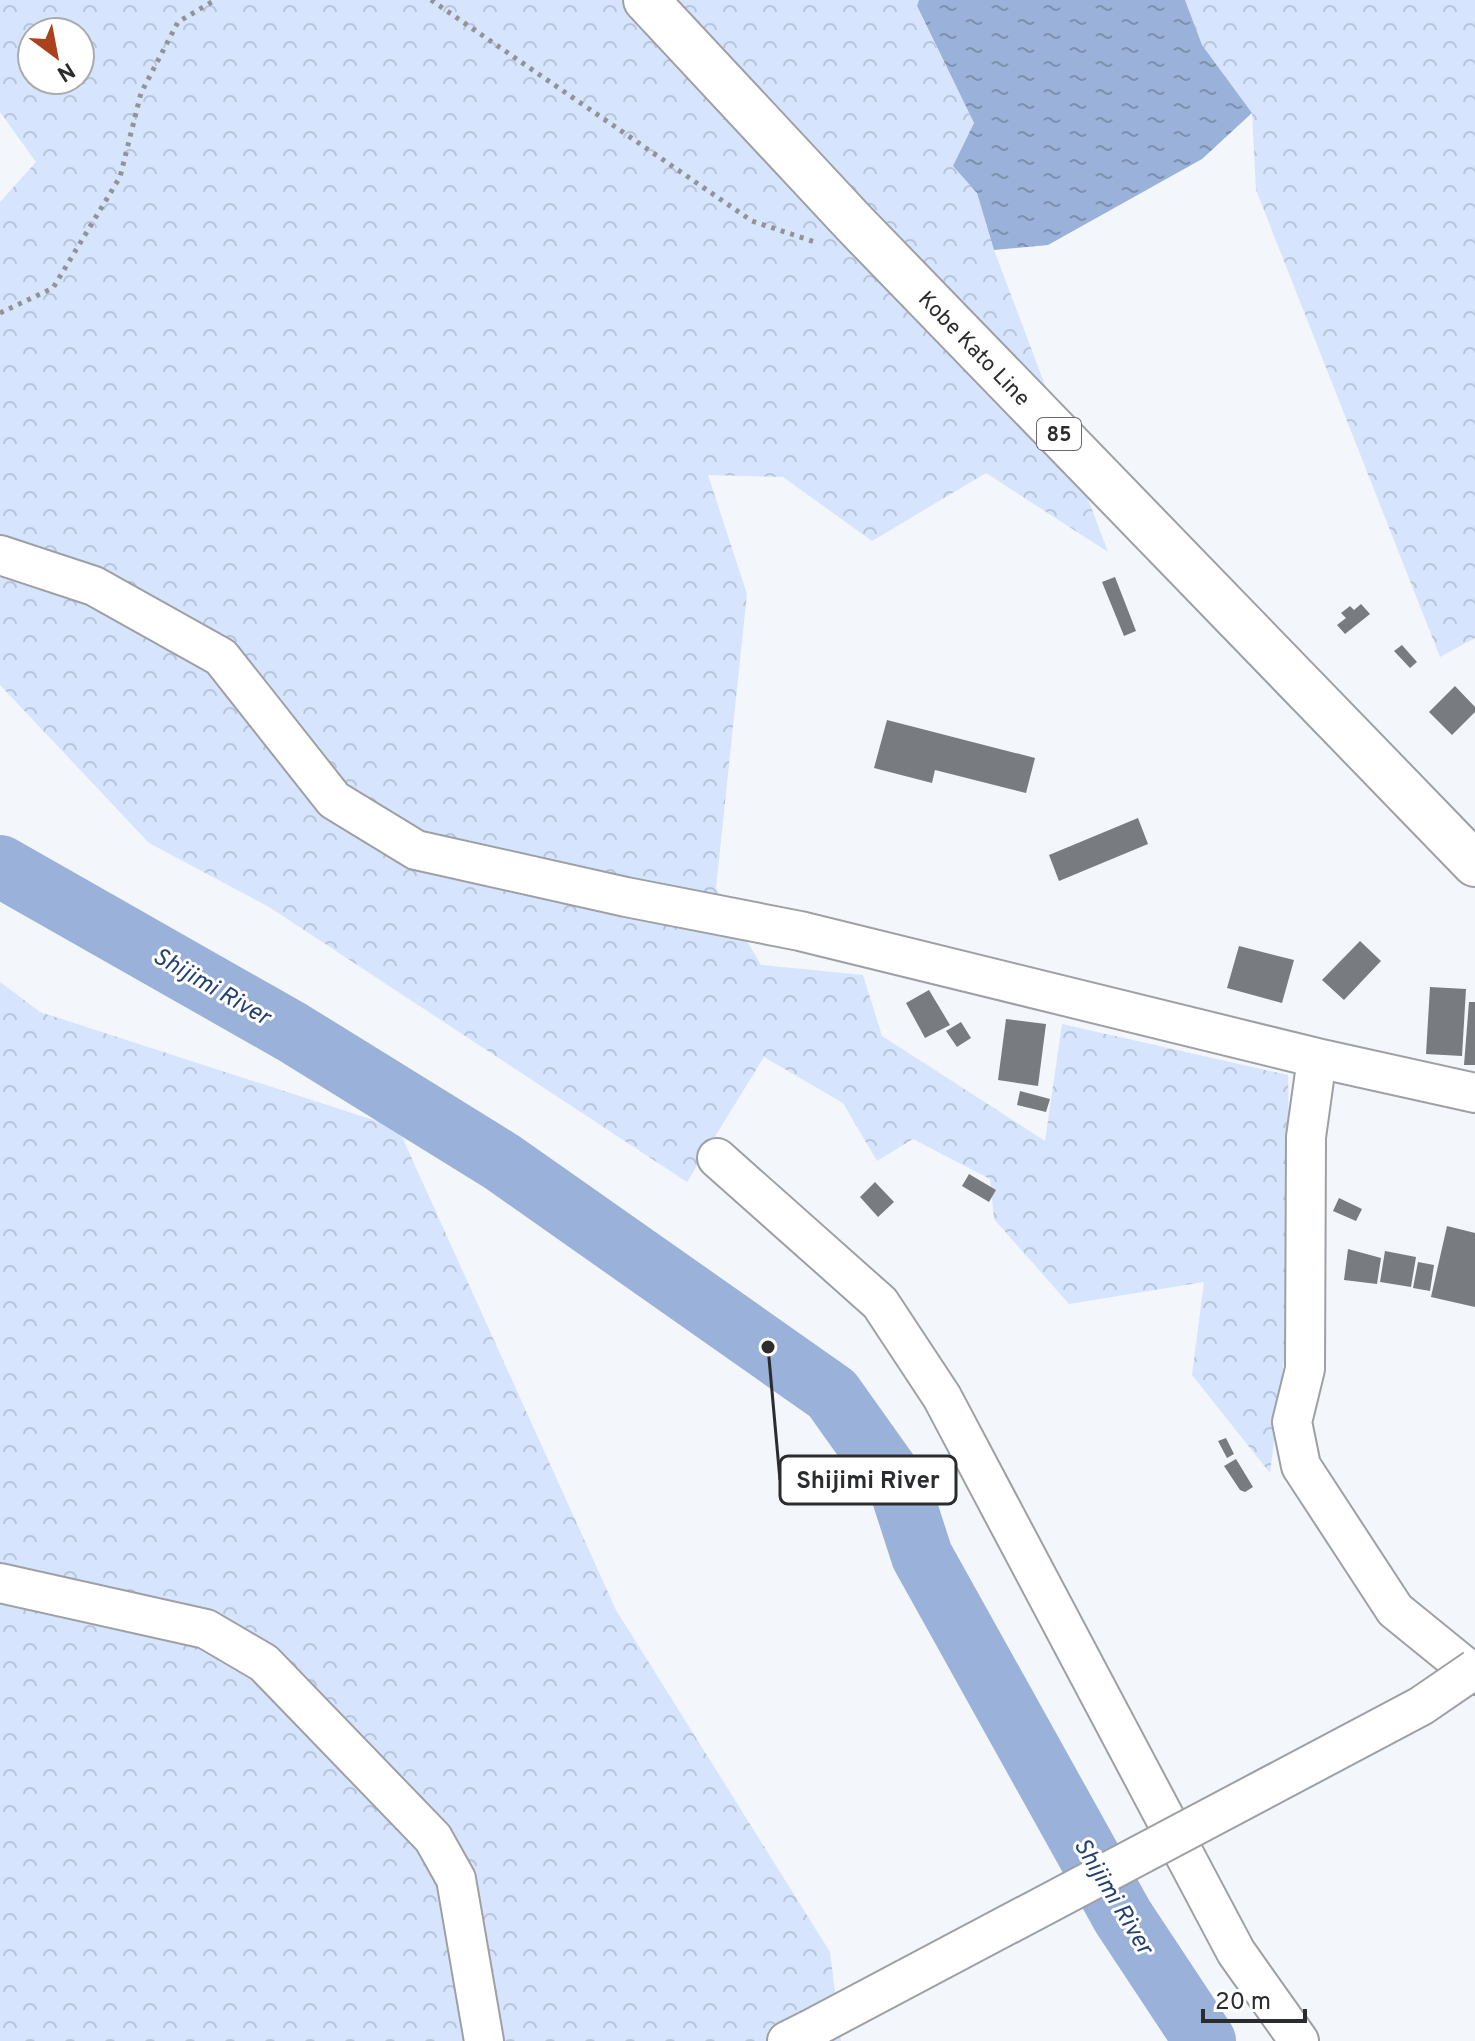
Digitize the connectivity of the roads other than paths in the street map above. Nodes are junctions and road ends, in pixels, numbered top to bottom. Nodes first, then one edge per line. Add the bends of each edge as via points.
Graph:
1 (646, 0) edge
2 (0, 555) edge
3 (1475, 864) edge
4 (1317, 1058) junction
5 (1475, 1093) edge
6 (717, 1158) dead end
7 (0, 1583) edge
8 (1475, 1672) edge
9 (798, 2036) edge
10 (484, 2041) edge
11 (1299, 2041) edge

1 - 3 main road, Kobe Kato Line / 85 via 854,223
2 - 4 street via 94,586 221,657 334,800 416,850 800,931
4 - 5 street
4 - 8 street via 1306,1137 1305,1369 1292,1422 1301,1466 1395,1610
6 - 11 street via 880,1303 942,1397 1236,1952
7 - 10 street via 206,1629 264,1663 433,1838 456,1879
8 - 9 street, bridge via 1421,1706

